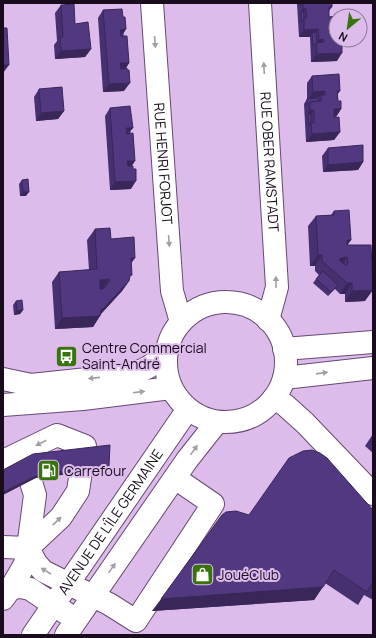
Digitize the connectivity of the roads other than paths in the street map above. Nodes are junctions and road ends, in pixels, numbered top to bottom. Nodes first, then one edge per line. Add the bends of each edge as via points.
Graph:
1 (152, 3) edge
2 (260, 3) edge
3 (268, 320) junction
4 (180, 322) junction
5 (373, 342) edge
6 (284, 349) junction
7 (167, 351) junction
8 (373, 368) edge
9 (284, 378) junction
10 (3, 379) edge
11 (171, 388) junction
12 (274, 398) junction
13 (3, 405) edge
14 (188, 410) junction
15 (216, 422) junction
16 (13, 457) edge
17 (175, 478) junction
18 (373, 494) edge
19 (3, 547) edge
20 (28, 548) junction
21 (69, 583) junction
22 (7, 594) edge
23 (93, 596) junction
24 (54, 605) junction
25 (71, 628) edge
26 (33, 635) edge

1 -> 4 street, RUE HENRI FORJOT via 172,291
3 -> 2 street, RUE OBER RAMSTADT via 277,288
3 - 4 street via 252,308 233,303 214,303 196,310
3 - 6 street via 278,333
4 - 7 street
5 - 6 street
6 - 9 street
7 -> 10 street via 150,367 125,375 31,384
7 - 11 street via 166,370
9 -> 8 street
9 - 12 street
13 -> 11 street
11 - 14 street
12 - 15 street via 263,410 249,418 233,422
12 - 18 street via 306,423
14 - 15 street
14 - 21 street, AVENUE DE L'ÎLE GERMAINE
17 -> 15 street, AVENUE DE L'ÎLE GERMAINE
16 - 20 street via 35,495
20 -> 16 street via 61,518 78,491 85,446 57,435
23 -> 17 street, AVENUE DE L'ÎLE GERMAINE
17 - 23 street via 213,504 136,621
19 - 20 street
21 -> 20 street via 43,571
20 - 22 street via 25,564
21 - 23 street
21 - 24 street, AVENUE DE L'ÎLE GERMAINE
22 - 24 street via 21,587 30,589
23 - 25 street, AVENUE DE L'ÎLE GERMAINE
24 - 25 street
24 - 26 street, AVENUE DE L'ÎLE GERMAINE

